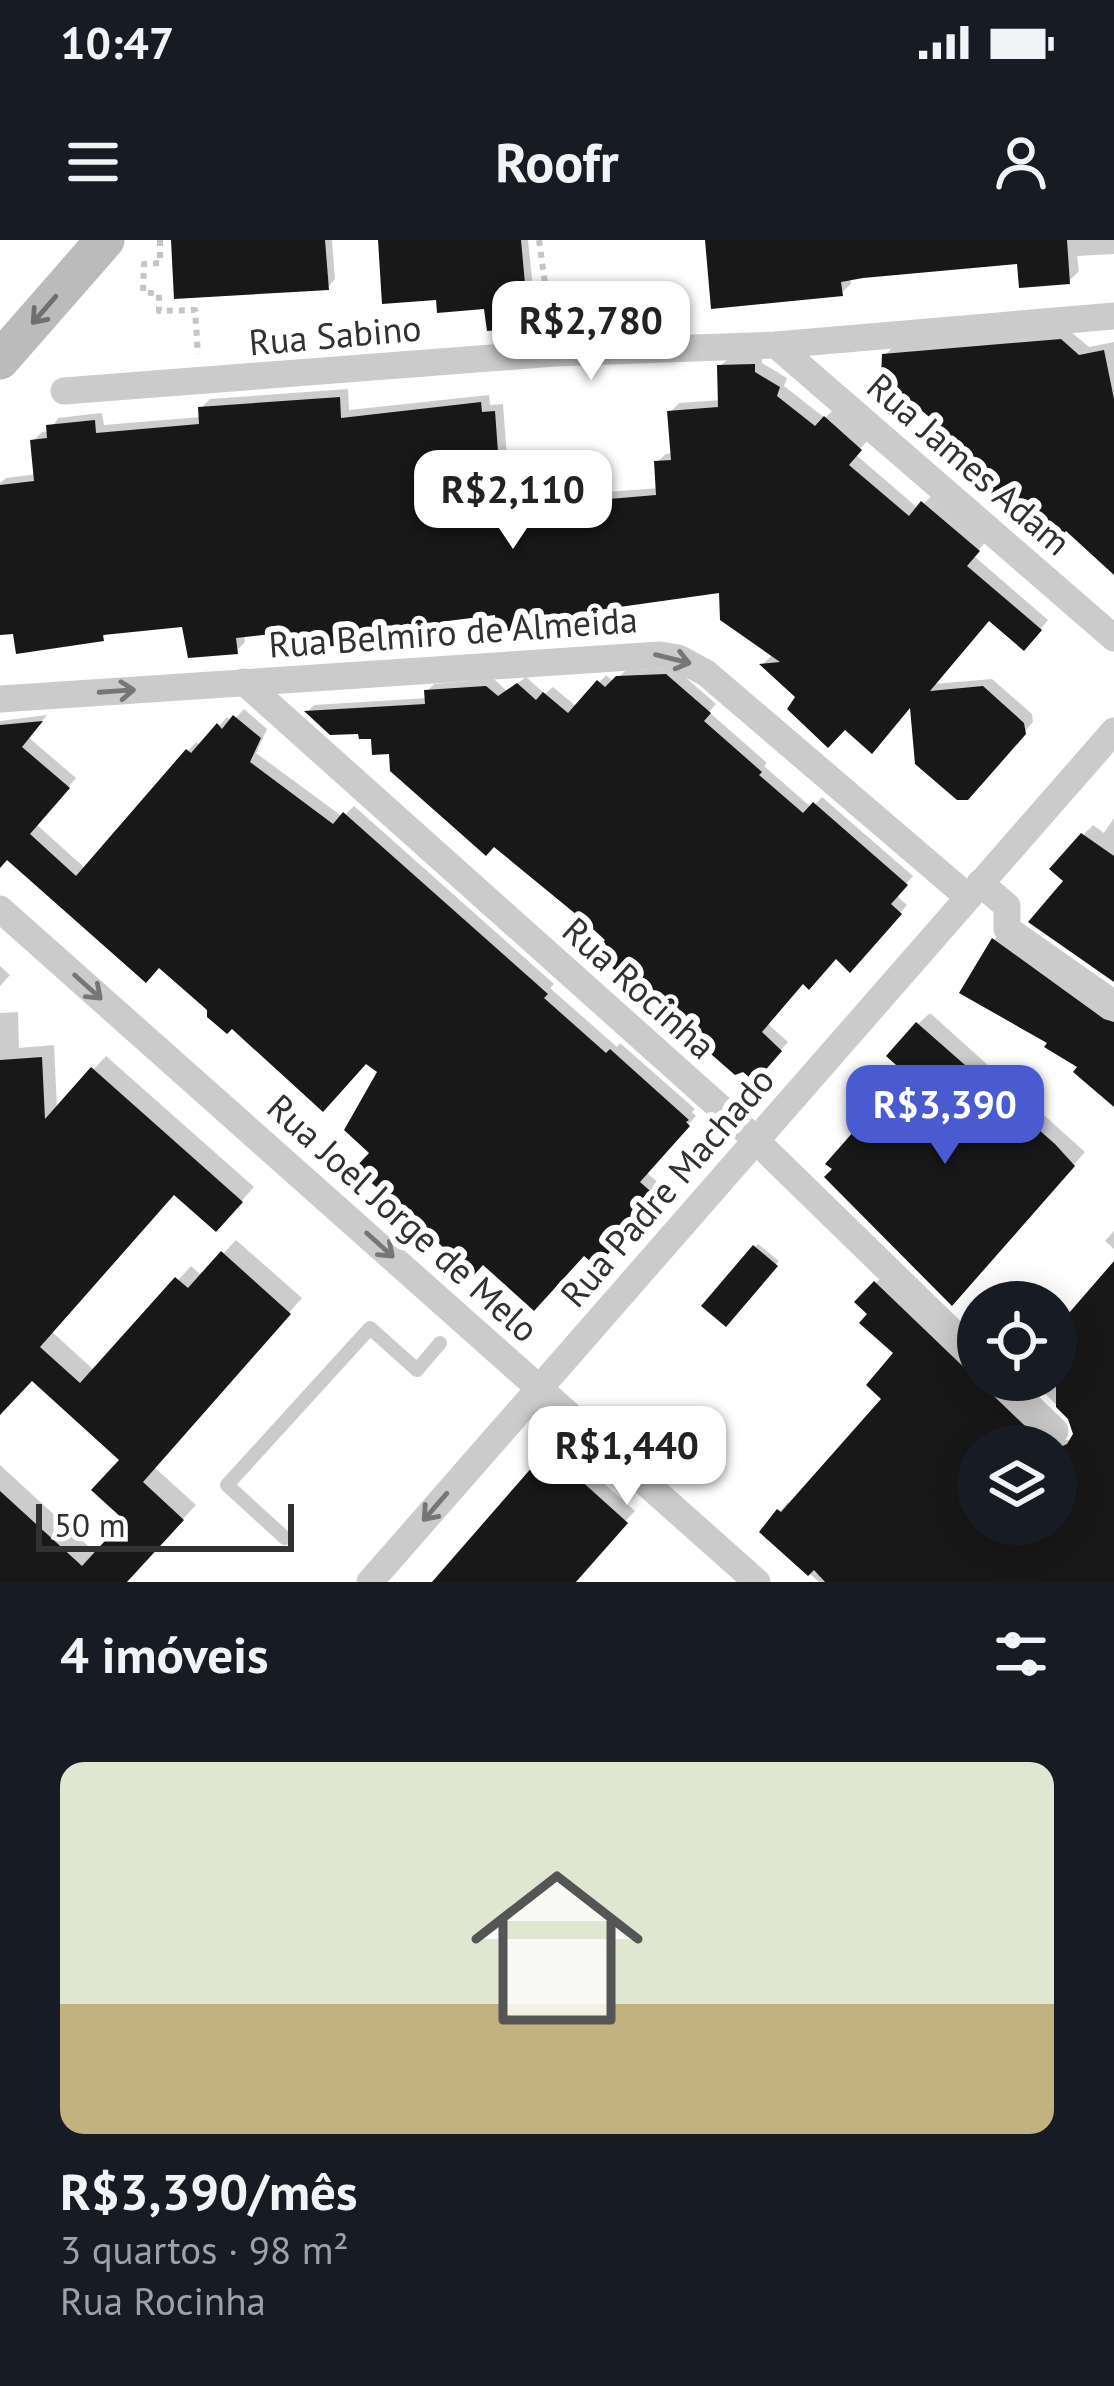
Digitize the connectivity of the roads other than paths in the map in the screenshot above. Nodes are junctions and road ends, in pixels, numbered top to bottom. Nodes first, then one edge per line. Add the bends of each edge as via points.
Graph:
1 (97, 249) edge
2 (1114, 316) edge
3 (776, 344) junction
4 (0, 360) edge
5 (64, 391) dead end
6 (1114, 638) edge
7 (244, 682) junction
8 (0, 699) edge
9 (1114, 731) edge
10 (974, 890) junction
11 (0, 909) edge
12 (1114, 1004) edge
13 (755, 1141) junction
14 (957, 1337) edge
15 (440, 1343) dead end
16 (540, 1387) junction
17 (1024, 1401) edge
18 (1049, 1425) edge
19 (285, 1538) dead end
20 (370, 1582) edge
21 (757, 1582) edge

1 -> 4 main road
2 - 3 street, Rua Sabino
3 - 5 street, Rua Sabino
3 - 6 street, Rua James Adam
8 -> 7 street, Rua Belmiro de Almeida
7 -> 10 street, Rua Belmiro de Almeida via 637,653 678,658
7 - 13 street, Rua Rocinha
9 - 10 street, Rua Padre Machado
10 - 12 street, Rua Belmiro de Almeida via 1007,906 1007,929
10 - 13 street, Rua Padre Machado
11 -> 16 street, Rua Joel Jorge de Melo
13 - 14 street, Rua Rocinha
13 - 16 street, Rua Padre Machado
15 - 19 lane via 417,1370 370,1328 227,1485
16 -> 20 street, Rua Padre Machado
16 - 21 street, Rua Joel Jorge de Melo
17 - 18 street

